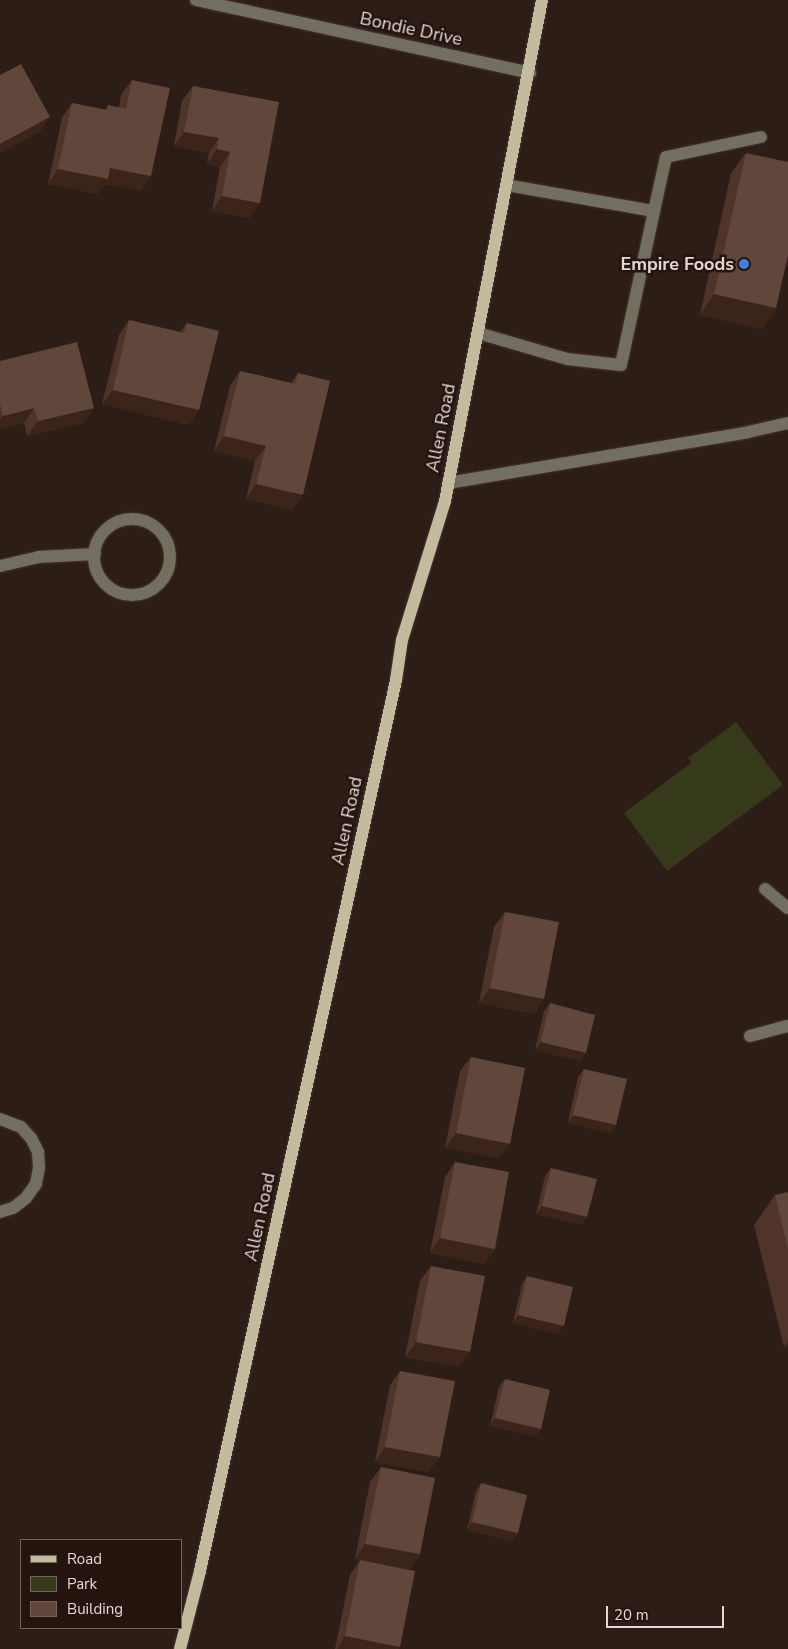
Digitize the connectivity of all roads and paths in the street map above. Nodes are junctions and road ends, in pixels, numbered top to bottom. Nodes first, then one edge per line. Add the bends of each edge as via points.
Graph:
1 (196, 0) edge
2 (542, 0) edge
3 (530, 73) junction
4 (761, 137) dead end
5 (507, 185) junction
6 (654, 211) junction
7 (478, 333) junction
8 (788, 423) edge
9 (448, 483) junction
10 (95, 554) junction
11 (0, 566) edge
12 (765, 888) dead end
13 (788, 908) edge
14 (788, 1026) edge
15 (750, 1036) dead end
16 (0, 1119) edge
17 (0, 1212) edge
18 (180, 1649) edge

1 - 3 street, Bondie Drive
2 - 3 main road, Allen Road
3 - 5 main road, Allen Road
4 - 6 street via 666,157
5 - 6 street
5 - 7 main road, Allen Road
6 - 7 street via 621,365 567,359
7 - 9 main road, Allen Road
8 - 9 street
9 - 18 main road, Allen Road via 402,640 396,680 200,1571
10 - 10 street via 95,566 100,577 118,593 130,595 153,590 168,570 171,558 162,533 152,525 134,520 115,524 105,531
10 - 11 street via 38,557
12 - 13 street
14 - 15 street
16 - 17 street via 21,1127 32,1138 38,1152 39,1168 36,1184 26,1198 13,1208

